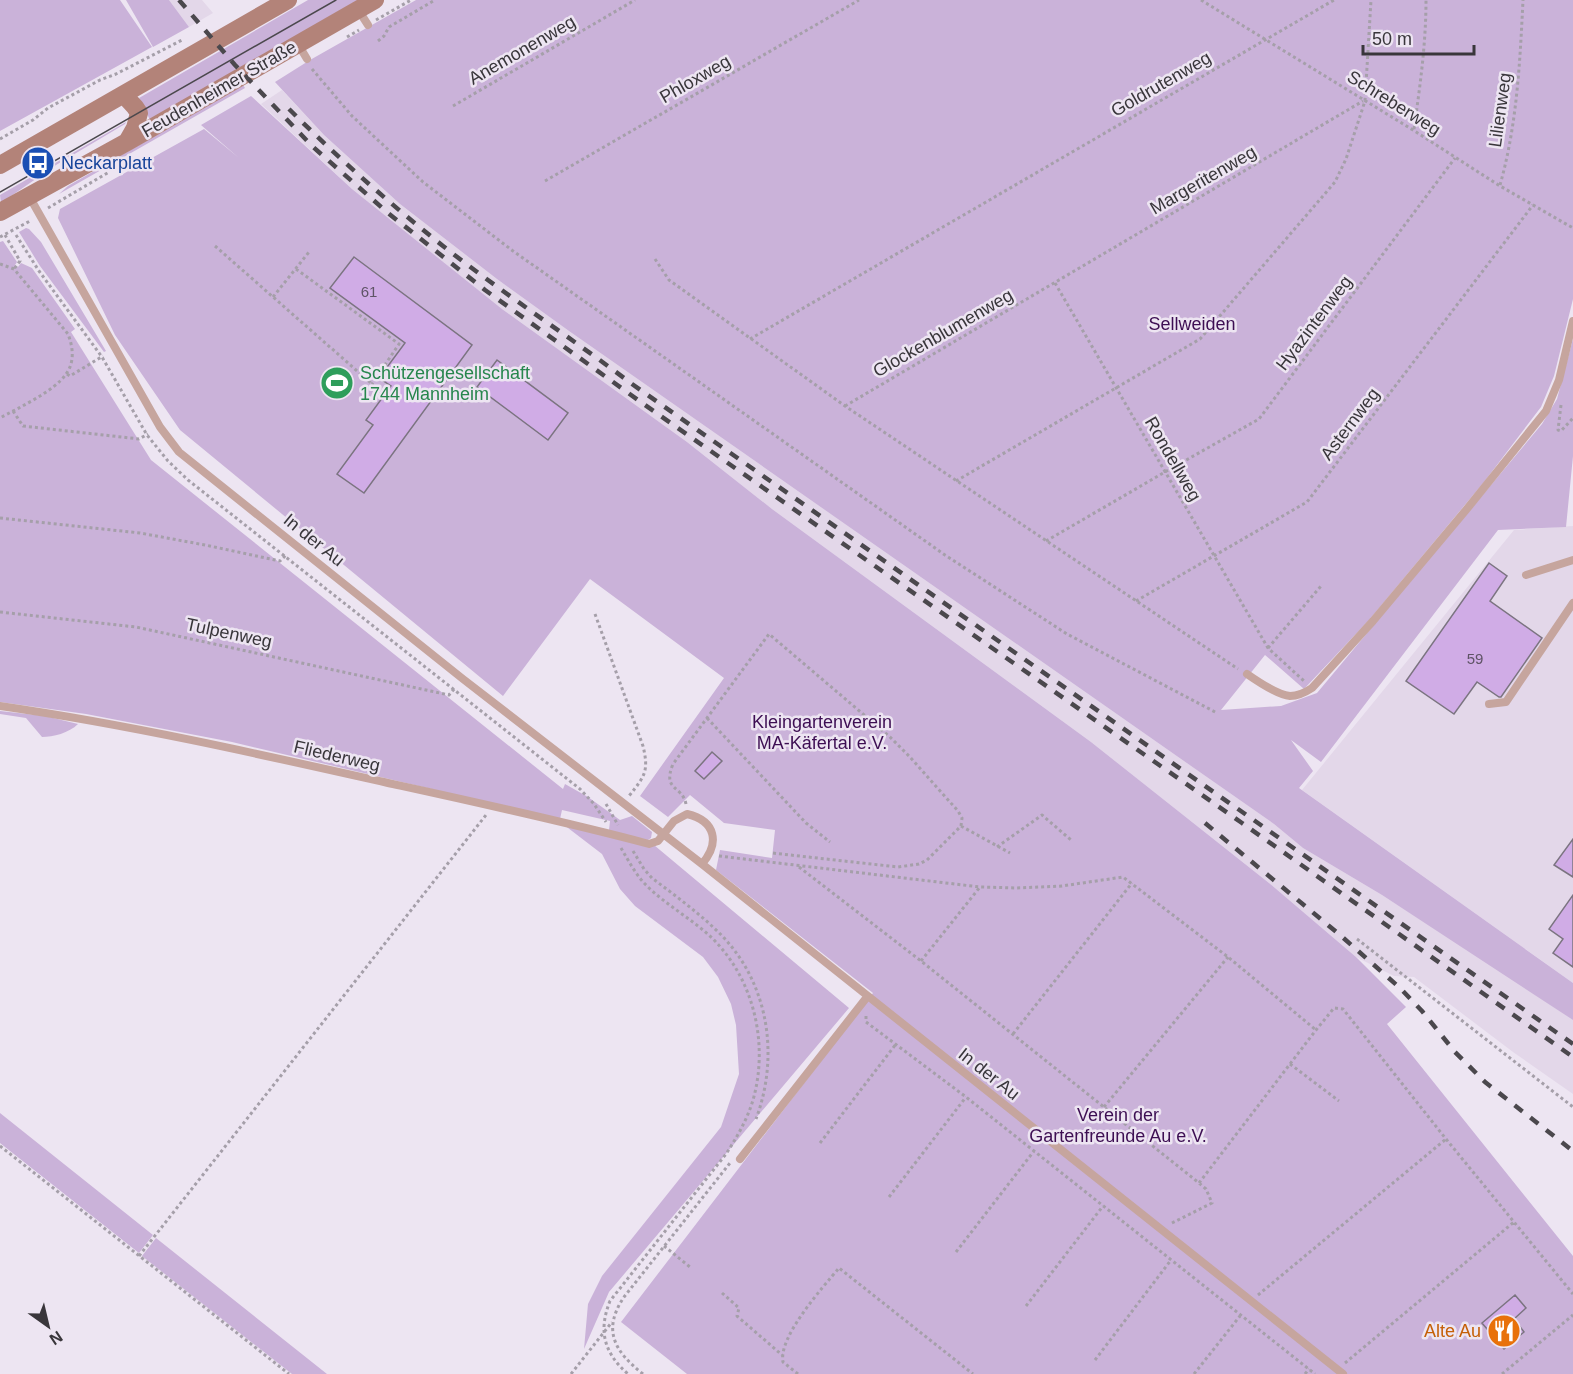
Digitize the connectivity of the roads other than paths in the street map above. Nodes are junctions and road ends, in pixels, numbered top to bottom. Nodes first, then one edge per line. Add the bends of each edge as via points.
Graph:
1 (288, 0) edge
2 (375, 0) edge
3 (124, 95) junction
4 (127, 142) junction
5 (0, 165) edge
6 (28, 196) junction
7 (0, 212) edge
8 (1573, 321) edge
9 (1573, 560) edge
10 (1526, 575) dead end
11 (1573, 603) edge
12 (1247, 674) road end
13 (1489, 705) dead end
14 (0, 706) edge
15 (663, 835) junction
16 (702, 864) junction
17 (867, 997) junction
18 (738, 1157) road end
19 (1340, 1372) edge

1 - 3 main road
2 - 4 main road, Feudenheimer Straße via 363,17 302,52
3 - 4 main road via 139,113
3 - 5 main road
4 - 6 main road, Feudenheimer Straße
6 - 7 main road, Feudenheimer Straße
6 - 15 lane, In der Au via 178,452
8 - 12 lane via 1559,380 1546,411 1373,621 1312,688 1289,696
9 - 10 lane
11 - 13 lane via 1506,702
14 - 15 lane, Fliederweg via 229,747 649,844
15 - 16 lane, In der Au
15 - 16 lane via 674,821 687,814 700,817 710,827 713,843
16 - 17 lane, In der Au
17 - 18 lane
17 - 19 lane, In der Au

